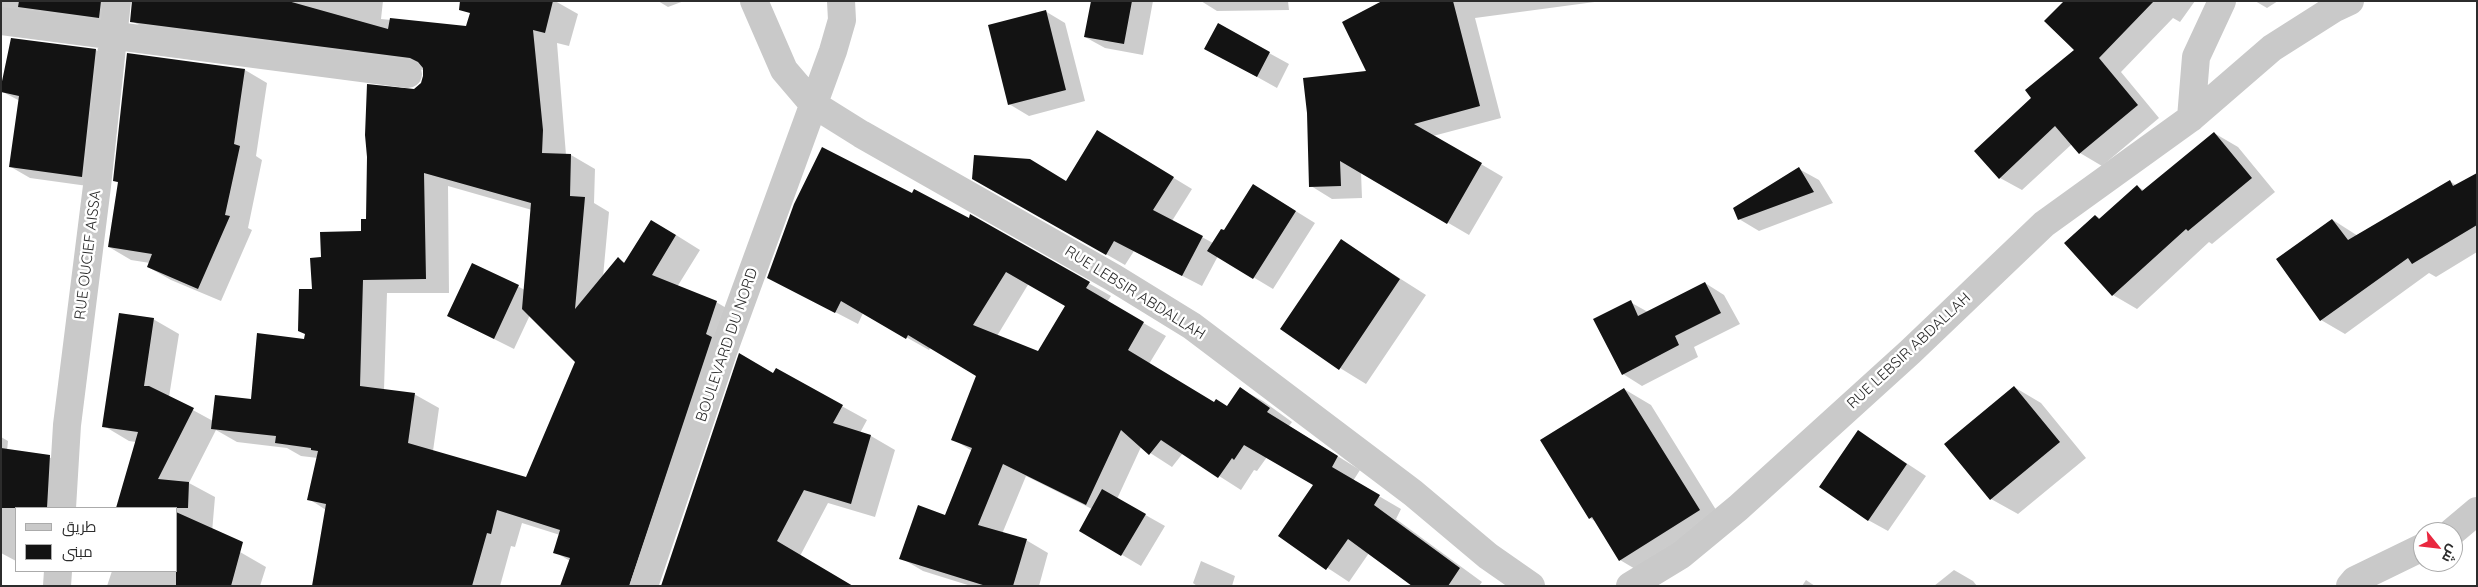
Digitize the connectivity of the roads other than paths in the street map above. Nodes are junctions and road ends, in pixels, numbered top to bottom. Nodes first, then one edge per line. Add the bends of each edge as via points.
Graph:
1 (117, 1) edge
2 (754, 1) edge
3 (841, 1) edge
4 (2222, 1) edge
5 (2350, 1) edge
6 (1, 21) edge
7 (113, 34) junction
8 (408, 74) dead end
9 (813, 104) junction
10 (2191, 118) junction
11 (62, 507) edge
12 (2477, 511) edge
13 (2463, 523) edge
14 (2413, 552) edge
15 (58, 572) edge
16 (57, 586) edge
17 (644, 586) edge
18 (1531, 586) edge
19 (1630, 586) edge
20 (2350, 586) edge

1 - 7 street, RUE OUCIEF AISSA
2 - 9 street, RUE LEBSIR ABDALLAH via 784,70
3 - 9 street, BOULEVARD DU NORD via 842,20
4 - 10 street via 2196,57
5 - 10 street, RUE LEBSIR ABDALLAH via 2272,48
6 - 7 street
7 - 8 street
7 - 11 street, RUE OUCIEF AISSA via 67,425
9 - 17 street, BOULEVARD DU NORD via 722,352
9 - 18 street, RUE LEBSIR ABDALLAH via 1192,326
10 - 19 street, RUE LEBSIR ABDALLAH via 2044,224 1910,352 1738,508 1682,555
12 - 13 street
14 - 20 street via 2355,580
15 - 16 street

